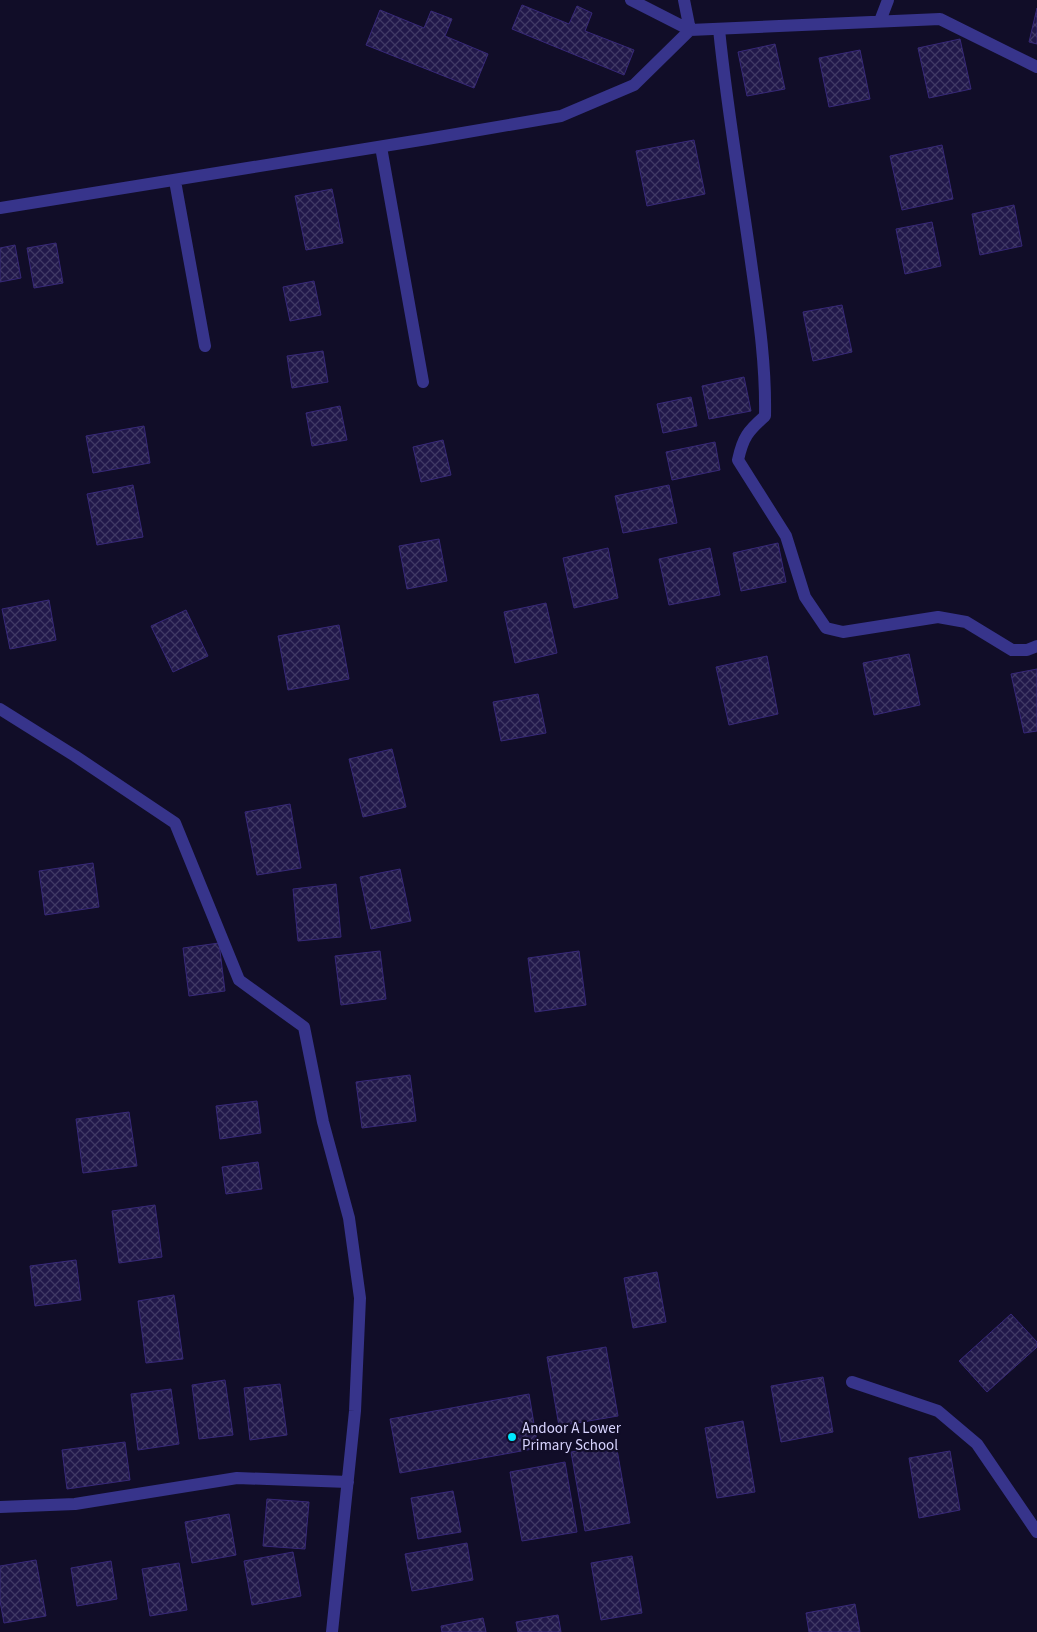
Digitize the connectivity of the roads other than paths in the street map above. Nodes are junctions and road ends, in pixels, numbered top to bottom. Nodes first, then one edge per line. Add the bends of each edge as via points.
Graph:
1 (631, 0) edge
2 (684, 0) edge
3 (888, 0) edge
4 (880, 21) junction
5 (719, 29) junction
6 (690, 30) junction
7 (1037, 68) edge
8 (381, 147) junction
9 (175, 181) junction
10 (0, 208) edge
11 (205, 346) dead end
12 (423, 382) dead end
13 (1037, 646) edge
14 (0, 709) edge
15 (852, 1382) dead end
16 (348, 1482) junction
17 (0, 1507) edge
18 (1037, 1532) edge
19 (332, 1632) edge

1 - 6 street
2 - 6 street
3 - 4 street
4 - 5 street
4 - 7 street via 940,19
5 - 6 street
5 - 13 street via 764,359 765,416 742,442 738,460 786,536 805,597 826,628 843,632 938,617 966,622 1012,650
6 - 8 street via 634,86 561,116
8 - 9 street
8 - 12 street
9 - 10 street
9 - 11 street
14 - 16 street via 175,823 239,980 304,1027 323,1122 349,1218 360,1298
15 - 18 street via 938,1411 977,1444
16 - 17 street via 237,1478 75,1504
16 - 19 street

